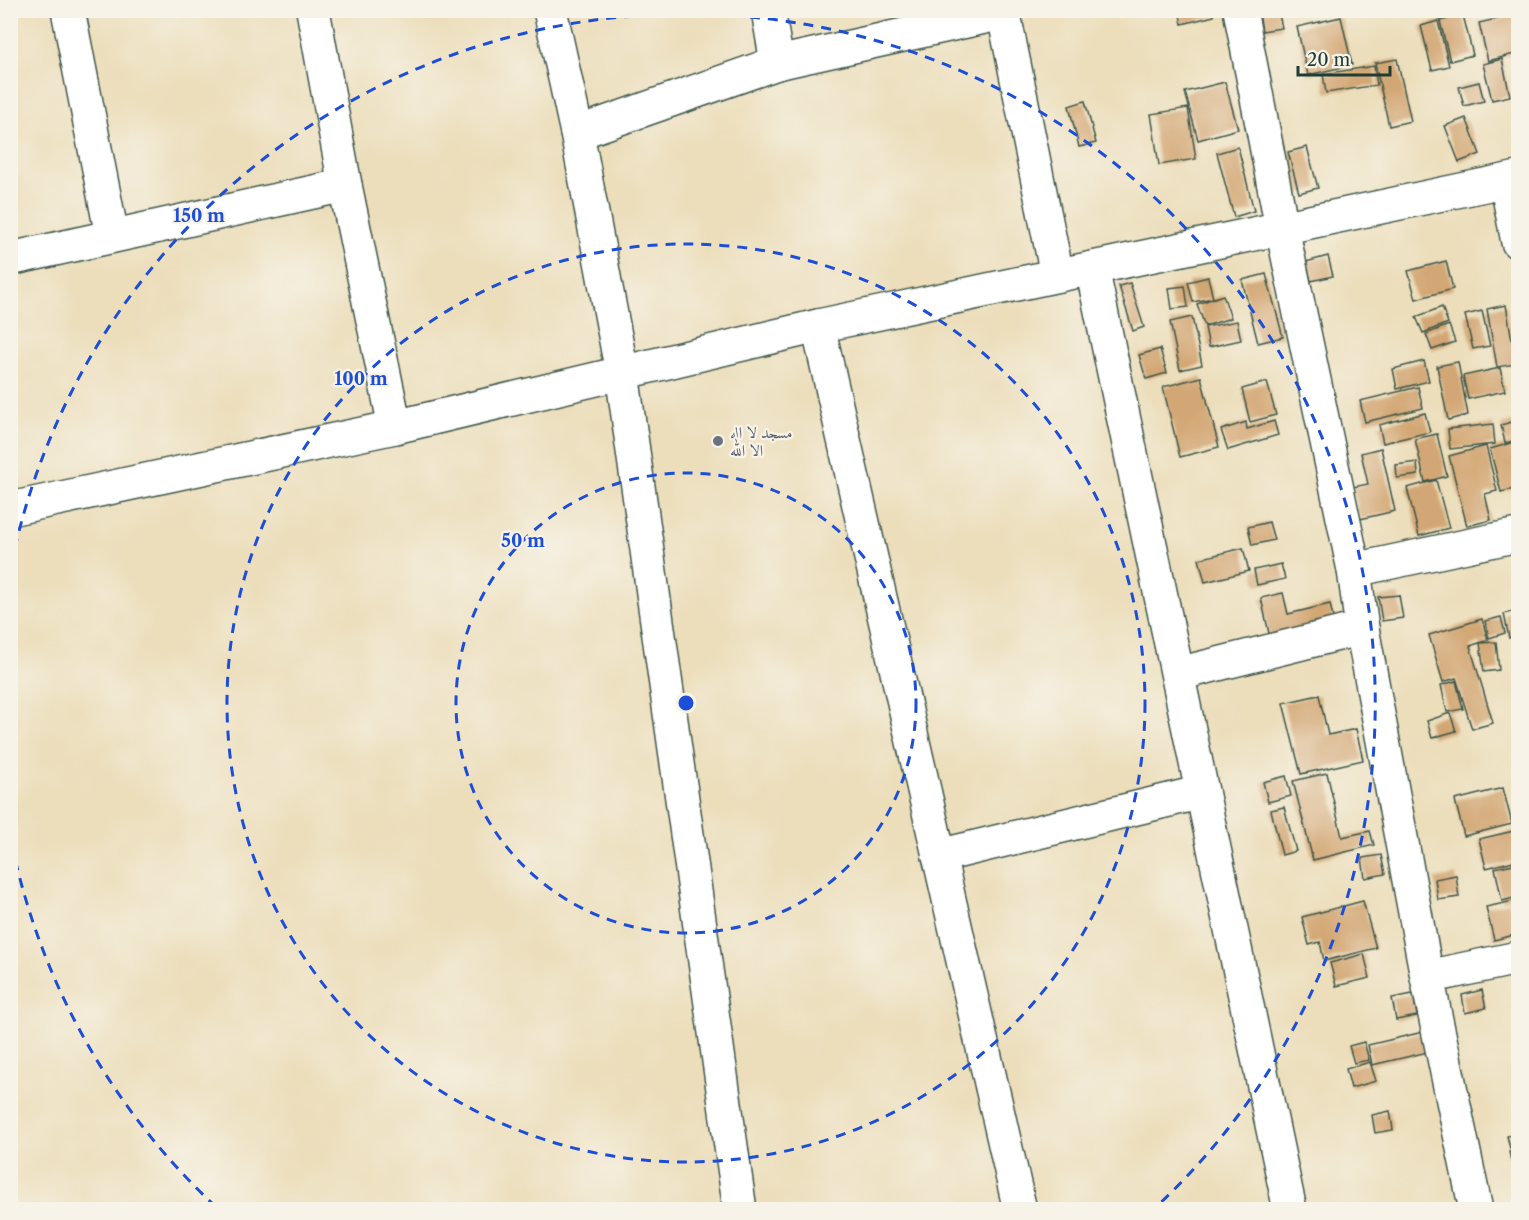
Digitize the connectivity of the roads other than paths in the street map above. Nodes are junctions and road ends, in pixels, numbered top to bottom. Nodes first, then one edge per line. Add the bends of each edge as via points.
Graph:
1 (68, 10) edge
2 (313, 10) edge
3 (550, 10) edge
4 (768, 10) edge
5 (1239, 10) edge
6 (1003, 12) edge
7 (777, 63) junction
8 (577, 134) junction
9 (1512, 180) edge
10 (345, 185) junction
11 (1282, 228) junction
12 (112, 236) junction
13 (1518, 242) edge
14 (10, 259) edge
15 (1092, 268) junction
16 (1057, 275) junction
17 (818, 326) junction
18 (622, 373) junction
19 (394, 427) junction
20 (10, 509) edge
21 (1518, 535) edge
22 (1354, 570) junction
23 (1362, 628) junction
24 (1178, 674) junction
25 (1202, 792) junction
26 (939, 856) junction
27 (1518, 958) edge
28 (1427, 977) junction
29 (740, 1209) edge
30 (1020, 1209) edge
31 (1290, 1209) edge
32 (1476, 1209) edge

1 - 12 street
2 - 10 street
3 - 8 street
4 - 7 street
5 - 11 street
6 - 7 street
6 - 16 street
7 - 8 street
8 - 18 street
9 - 11 street
9 - 13 street
10 - 12 street
10 - 19 street
11 - 15 street
11 - 22 street
12 - 14 street
15 - 16 street
15 - 24 street
16 - 17 street
17 - 18 street
17 - 26 street
18 - 19 street
18 - 29 street
19 - 20 street
21 - 22 street
22 - 23 street
23 - 24 street
23 - 28 street
24 - 25 street
25 - 26 street
25 - 31 street
26 - 30 street
27 - 28 street
28 - 32 street

